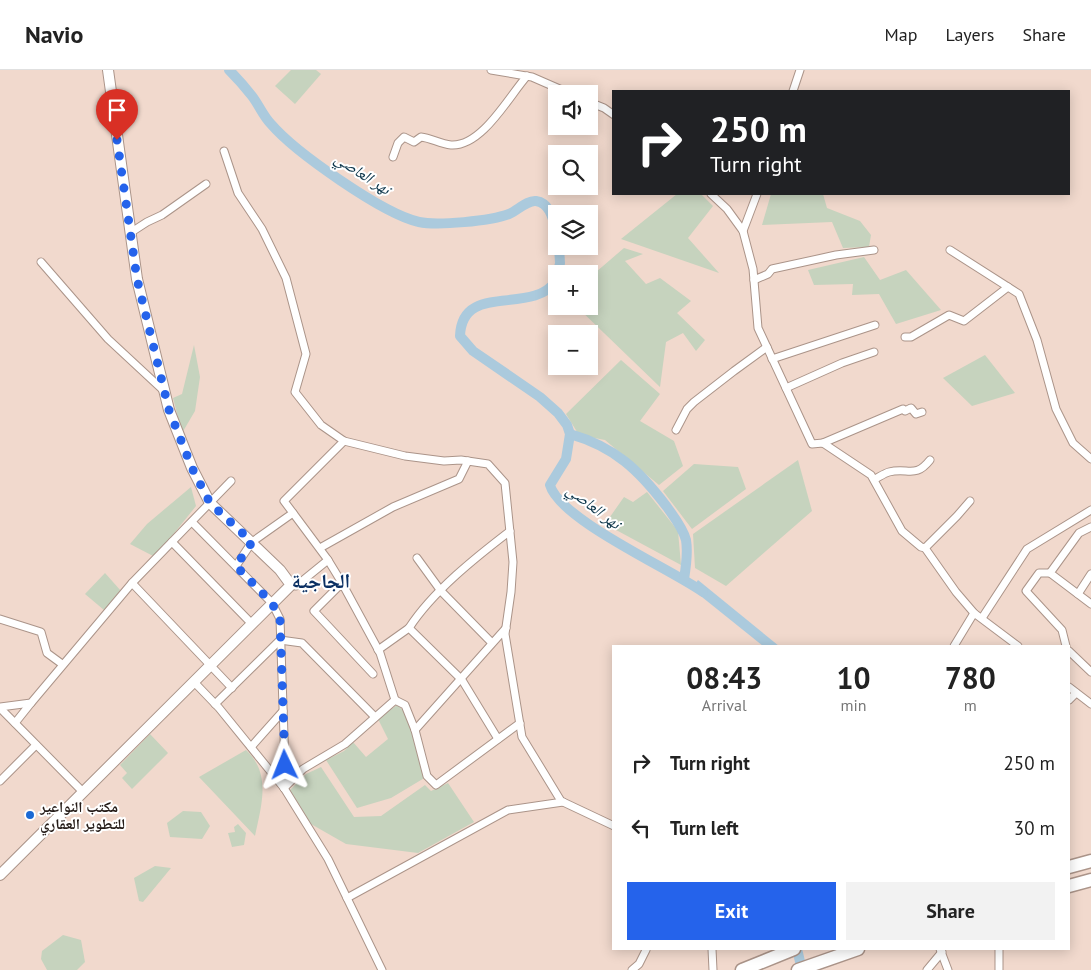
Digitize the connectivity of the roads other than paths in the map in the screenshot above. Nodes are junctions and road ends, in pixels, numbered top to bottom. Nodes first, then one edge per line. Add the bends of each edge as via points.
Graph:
1 (108, 70) edge
2 (491, 70) edge
3 (800, 70) edge
4 (527, 76) junction
5 (549, 85) edge
6 (793, 90) edge
7 (598, 106) edge
8 (612, 114) edge
9 (224, 151) dead end
10 (393, 157) dead end
11 (206, 184) dead end
12 (713, 195) edge
13 (757, 195) edge
14 (743, 231) junction
15 (130, 233) junction
16 (874, 250) dead end
17 (950, 250) dead end
18 (41, 262) dead end
19 (754, 280) junction
20 (1008, 287) junction
21 (875, 325) dead end
22 (905, 337) dead end
23 (767, 347) junction
24 (874, 352) dead end
25 (772, 359) junction
26 (786, 388) junction
27 (164, 391) junction
28 (922, 412) dead end
29 (676, 430) dead end
30 (344, 441) junction
31 (823, 443) junction
32 (1091, 459) edge
33 (930, 460) dead end
34 (468, 461) junction
35 (875, 479) junction
36 (231, 480) dead end
37 (970, 501) dead end
38 (210, 503) junction
39 (1091, 510) edge
40 (293, 512) junction
41 (192, 522) junction
42 (1091, 527) edge
43 (510, 531) junction
44 (172, 542) junction
45 (252, 542) junction
46 (320, 548) junction
47 (925, 548) junction
48 (417, 558) dead end
49 (328, 560) junction
50 (236, 566) junction
51 (1050, 573) junction
52 (1091, 574) edge
53 (132, 583) junction
54 (342, 583) junction
55 (290, 586) junction
56 (441, 591) junction
57 (1078, 594) junction
58 (272, 603) junction
59 (1091, 604) edge
60 (974, 613) junction
61 (982, 618) junction
62 (0, 619) edge
63 (252, 624) junction
64 (409, 628) junction
65 (506, 628) junction
66 (280, 640) junction
67 (491, 642) junction
68 (955, 645) edge
69 (1017, 645) edge
70 (1066, 645) edge
71 (378, 650) junction
72 (1070, 652) edge
73 (62, 664) junction
74 (210, 666) junction
75 (1091, 672) edge
76 (373, 674) dead end
77 (462, 680) junction
78 (194, 682) junction
79 (1070, 687) edge
80 (232, 688) junction
81 (1076, 693) junction
82 (1070, 699) edge
83 (395, 700) junction
84 (31, 703) junction
85 (215, 704) junction
86 (1091, 704) edge
87 (0, 708) edge
88 (283, 711) junction
89 (375, 716) junction
90 (14, 723) junction
91 (520, 723) junction
92 (415, 730) junction
93 (498, 739) junction
94 (36, 745) junction
95 (251, 747) junction
96 (0, 781) edge
97 (284, 788) junction
98 (83, 792) junction
99 (563, 802) junction
100 (612, 825) edge
101 (1091, 861) edge
102 (1070, 867) edge
103 (0, 875) edge
104 (1091, 880) edge
105 (1070, 886) edge
106 (347, 898) junction
107 (646, 950) dead end
108 (712, 950) edge
109 (790, 950) edge
110 (855, 950) edge
111 (999, 950) edge
112 (941, 951) edge
113 (382, 970) edge
114 (632, 970) edge
115 (713, 970) edge
116 (742, 970) edge
117 (798, 970) edge
118 (928, 970) edge
119 (948, 970) edge
120 (999, 970) edge

1 - 15 street
2 - 4 street
3 - 6 street
4 - 5 street
4 - 10 street via 481,132 452,145 421,137 414,142 404,137
7 - 8 street
9 - 30 street via 238,193 262,229 286,278 306,354 295,392 321,425
11 - 15 street
12 - 14 street
13 - 14 street
14 - 19 street
15 - 27 street via 137,279
16 - 19 street via 772,269
17 - 20 street
18 - 27 street via 108,339
19 - 23 street via 758,328
20 - 22 street via 964,321 950,315 911,337
20 - 32 street via 1019,294 1037,340 1056,409 1073,443
21 - 25 street
23 - 25 street
23 - 29 street via 694,402
24 - 26 street
25 - 26 street
26 - 31 street via 812,444
27 - 38 street via 192,468
28 - 31 street via 916,414 911,408 903,409
30 - 34 street via 405,456
30 - 40 street via 284,501
31 - 35 street
33 - 35 street via 923,469 915,472 890,472
34 - 43 street via 488,464 505,483
34 - 46 street via 459,480 393,507
35 - 47 street via 902,531
36 - 38 street
37 - 47 street
38 - 41 street
38 - 45 street
39 - 61 street via 1027,549
40 - 45 street
40 - 46 street via 303,530
41 - 44 street
41 - 50 street
42 - 51 street via 1078,533
43 - 56 street via 470,562
43 - 65 street via 512,572
44 - 53 street
44 - 63 street
45 - 50 street
45 - 55 street via 280,570
46 - 49 street
47 - 60 street
48 - 56 street
49 - 54 street
49 - 55 street via 296,586
50 - 58 street
51 - 57 street
51 - 70 street via 1039,573 1026,591 1062,630
52 - 57 street
53 - 73 street
53 - 74 street
54 - 71 street
54 - 76 street via 314,611
55 - 58 street
56 - 64 street
56 - 67 street
57 - 59 street
58 - 63 street
58 - 66 street via 280,619
60 - 61 street
60 - 68 street
61 - 69 street
62 - 73 street via 41,632 47,653
63 - 74 street
64 - 71 street
64 - 77 street
65 - 67 street
65 - 91 street
66 - 80 street
66 - 88 street
66 - 89 street via 302,643
67 - 77 street
71 - 83 street
72 - 75 street
73 - 84 street
74 - 78 street
74 - 80 street
77 - 92 street
77 - 93 street
78 - 85 street
78 - 98 street
79 - 81 street
80 - 85 street
81 - 82 street
81 - 86 street
83 - 89 street
83 - 92 street via 405,705
84 - 87 street
84 - 90 street
85 - 95 street
87 - 90 street
88 - 95 street
88 - 97 street
89 - 97 street via 345,744 303,769
90 - 94 street
91 - 93 street
91 - 99 street via 522,737
92 - 93 street via 427,776 436,785
94 - 96 street
94 - 98 street
95 - 97 street
97 - 106 street via 328,859
98 - 103 street
99 - 100 street
99 - 106 street via 508,810
101 - 102 highway
104 - 105 highway
106 - 113 street
107 - 114 street
108 - 115 street
109 - 116 highway
110 - 117 highway
111 - 120 street
112 - 118 street
112 - 119 street

